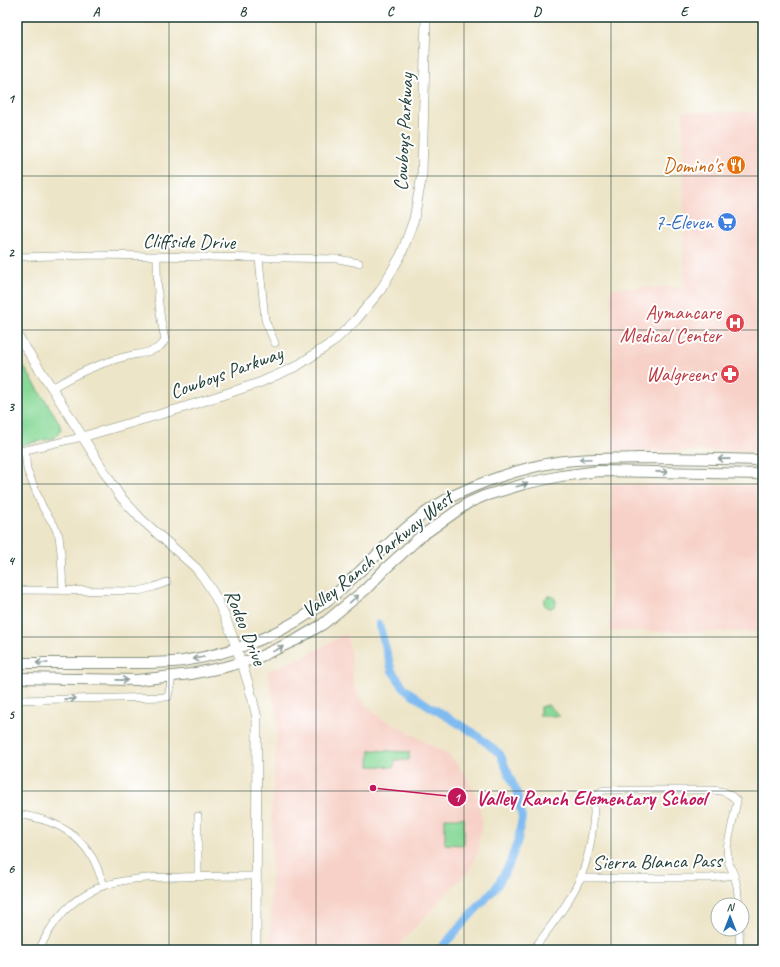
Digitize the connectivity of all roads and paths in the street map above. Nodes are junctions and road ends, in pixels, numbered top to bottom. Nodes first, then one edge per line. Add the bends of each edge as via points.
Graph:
1 (426, 17) edge
2 (157, 256) junction
3 (17, 257) edge
4 (259, 258) junction
5 (359, 263) dead end
6 (17, 335) edge
7 (275, 343) dead end
8 (52, 388) junction
9 (82, 437) junction
10 (25, 450) junction
11 (17, 452) edge
12 (624, 458) junction
13 (763, 460) edge
14 (623, 472) junction
15 (763, 474) edge
16 (478, 486) junction
17 (466, 490) junction
18 (484, 496) junction
19 (472, 501) junction
20 (167, 582) dead end
21 (17, 590) edge
22 (63, 590) junction
23 (237, 649) junction
24 (242, 662) junction
25 (17, 663) edge
26 (70, 663) junction
27 (172, 677) junction
28 (17, 678) edge
29 (70, 679) junction
30 (17, 700) edge
31 (17, 814) edge
32 (198, 816) dead end
33 (734, 875) junction
34 (198, 876) junction
35 (257, 876) junction
36 (580, 878) junction
37 (104, 885) junction
38 (738, 897) edge
39 (739, 937) edge
40 (39, 950) edge
41 (256, 950) edge
42 (533, 950) edge
43 (740, 950) edge

1 - 9 street, Cowboys Parkway via 422,175 407,241 380,291 356,320 333,342 297,366 259,383
2 - 3 street, Cliffside Drive
2 - 4 street, Cliffside Drive
2 - 8 street via 160,319 165,340 163,345 85,370
4 - 5 street, Cliffside Drive via 338,259
4 - 7 street via 265,320
6 - 8 street, Rodeo Drive
8 - 9 street, Rodeo Drive
9 - 10 street, Cowboys Parkway
9 - 23 street, Rodeo Drive via 119,495 202,576 227,619
10 - 11 street, Cowboys Parkway
10 - 22 street via 27,470 43,508 59,536
13 -> 12 main road, Valley Ranch Parkway West
12 - 14 main road
12 -> 16 main road, Valley Ranch Parkway West via 559,462 515,472
14 -> 15 main road, Valley Ranch Parkway West
18 -> 14 main road, Valley Ranch Parkway West via 561,476 599,471
16 - 17 main road, Valley Ranch Parkway West
16 - 18 main road
17 - 19 main road
17 - 23 main road, Valley Ranch Parkway West via 413,522 332,596 280,631
18 - 19 main road, Valley Ranch Parkway West
24 -> 19 main road, Valley Ranch Parkway West via 274,651 323,624 366,589 425,533
20 - 22 street via 139,591
21 - 22 street
23 - 24 street, Rodeo Drive
23 -> 26 main road, Valley Ranch Parkway West via 198,659 152,664
24 - 27 main road, Valley Ranch Parkway West
24 - 35 street, Rodeo Drive via 257,718
26 -> 25 main road, Valley Ranch Parkway West
26 - 29 main road
29 -> 27 main road, Valley Ranch Parkway West via 137,680
30 -> 27 street via 168,697
28 - 29 main road, Valley Ranch Parkway West
31 - 37 street via 45,820 72,833 93,858
32 - 34 street
33 - 36 street, Sierra Blanca Pass via 710,878
33 - 36 street via 728,861 727,848 737,801 725,792 607,790 598,794 594,800 587,859
33 - 38 street
34 - 35 street
34 - 37 street via 149,877
35 - 41 street, Rodeo Drive
36 - 42 street via 570,898
37 - 40 street via 82,896 67,909 47,932
39 - 43 street

